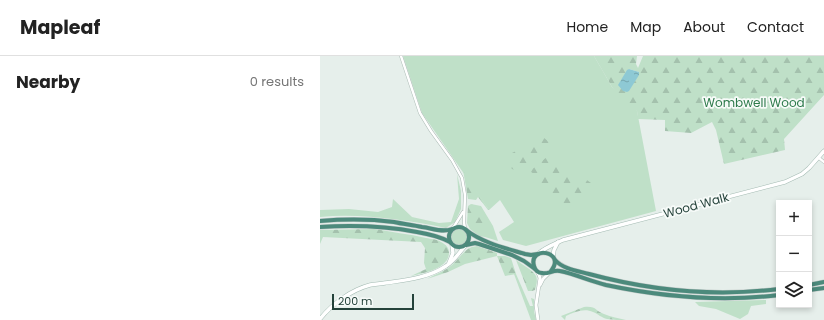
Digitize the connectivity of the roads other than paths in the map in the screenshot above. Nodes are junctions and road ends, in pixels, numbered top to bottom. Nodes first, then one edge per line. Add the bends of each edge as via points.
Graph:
1 (401, 56) edge
2 (824, 151) edge
3 (819, 158) junction
4 (824, 162) edge
5 (464, 211) junction
6 (320, 221) edge
7 (320, 227) edge
8 (452, 229) junction
9 (466, 229) junction
10 (558, 242) junction
11 (451, 244) junction
12 (466, 245) junction
13 (538, 254) junction
14 (554, 258) junction
15 (447, 266) junction
16 (536, 270) junction
17 (551, 271) junction
18 (824, 282) edge
19 (812, 284) edge
20 (539, 286) junction
21 (824, 288) edge
22 (776, 289) edge
23 (812, 290) edge
24 (776, 295) edge
25 (320, 319) edge
26 (538, 320) edge

1 - 5 street via 420,113 462,178
2 - 3 main road, Wood Walk
3 - 4 street
3 - 10 main road, Wood Walk via 802,174 785,182
5 - 8 street
5 - 9 street
6 - 8 highway via 364,220 394,222 441,231
7 - 11 highway via 352,226 406,230 438,236
8 - 9 highway
8 - 11 highway via 448,235
9 - 12 highway via 469,239
9 - 13 highway via 483,240 525,254
10 - 13 main road, Wood Walk
10 - 14 main road
11 - 12 highway via 457,248
11 - 15 main road via 453,253
12 - 15 main road
12 - 16 highway via 479,244 512,255
13 - 14 highway via 547,252
13 - 16 highway via 533,262
14 - 17 highway via 555,265
14 - 22 highway via 560,265 654,288 726,293
15 - 25 main road via 426,276 370,285 352,292 338,301
16 - 17 highway via 543,274
16 - 20 street via 540,276
17 - 20 street
17 - 24 highway via 557,270 628,290 675,296 710,298
18 - 19 highway
20 - 26 street via 536,305
21 - 23 highway

